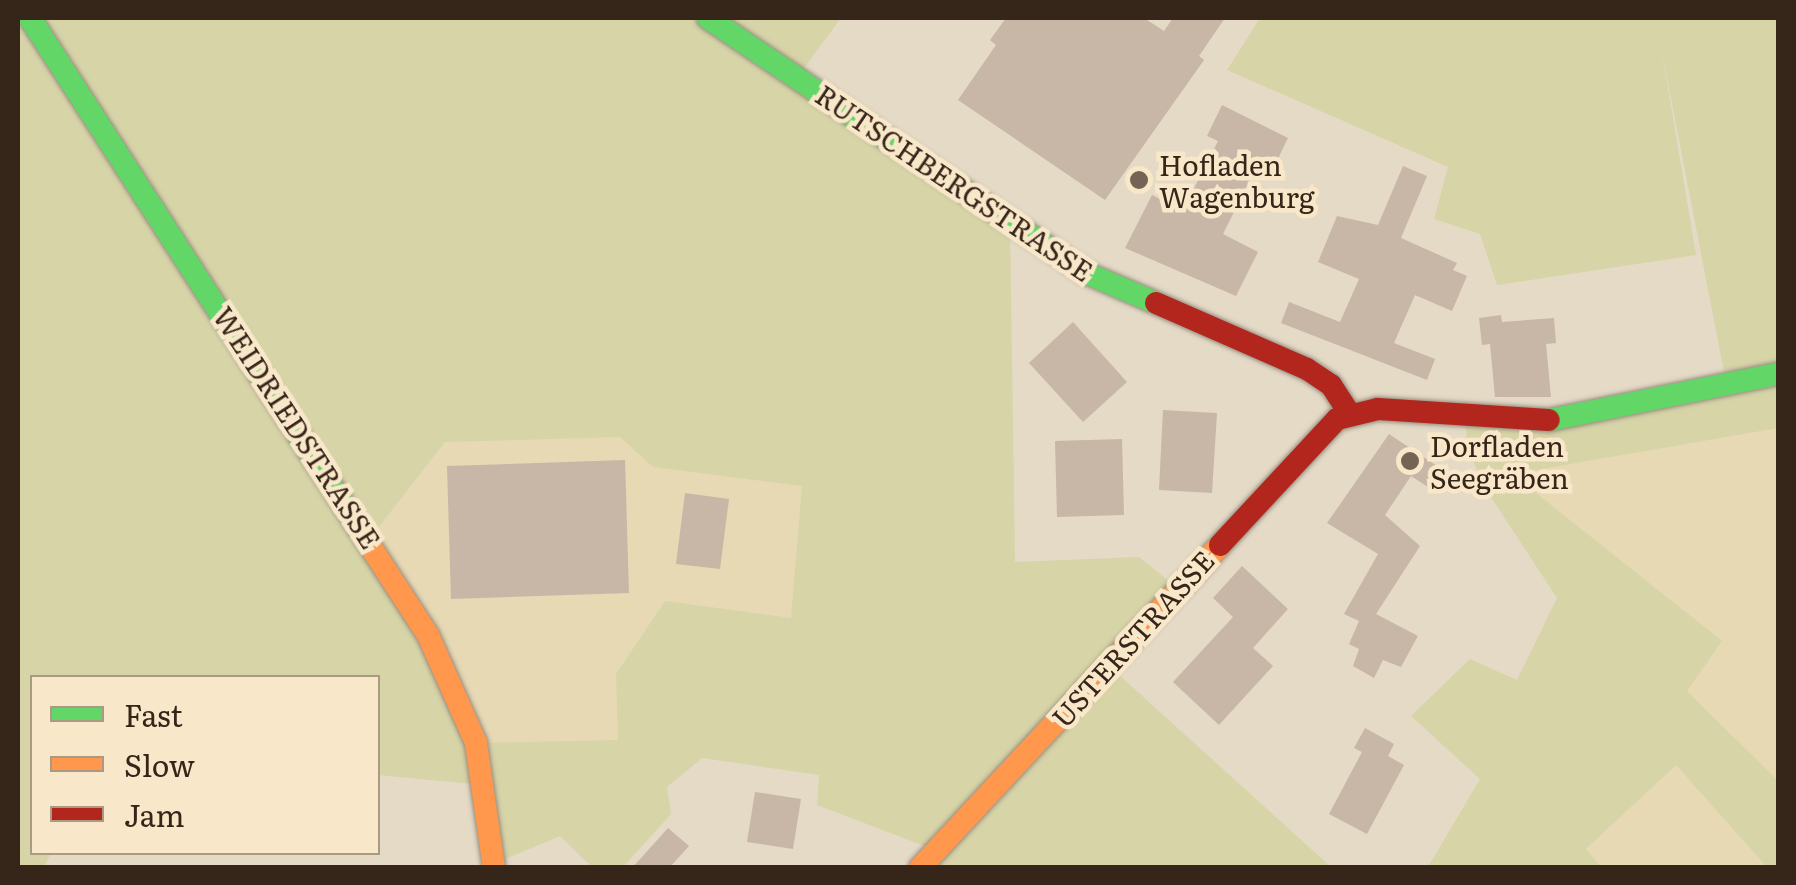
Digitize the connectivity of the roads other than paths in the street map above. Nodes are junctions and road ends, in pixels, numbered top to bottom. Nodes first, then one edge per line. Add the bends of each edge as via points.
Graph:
1 (30, 18) edge
2 (708, 18) edge
3 (1778, 374) edge
4 (1349, 412) junction
5 (494, 868) edge
6 (920, 868) edge

1 - 5 street, WEIDRIEDSTRASSE via 428,636 476,743
2 - 4 street, RUTSCHBERGSTRASSE via 1070,263 1150,305 1307,369 1331,384
3 - 4 street via 1537,422
4 - 6 street, USTERSTRASSE via 1316,438

